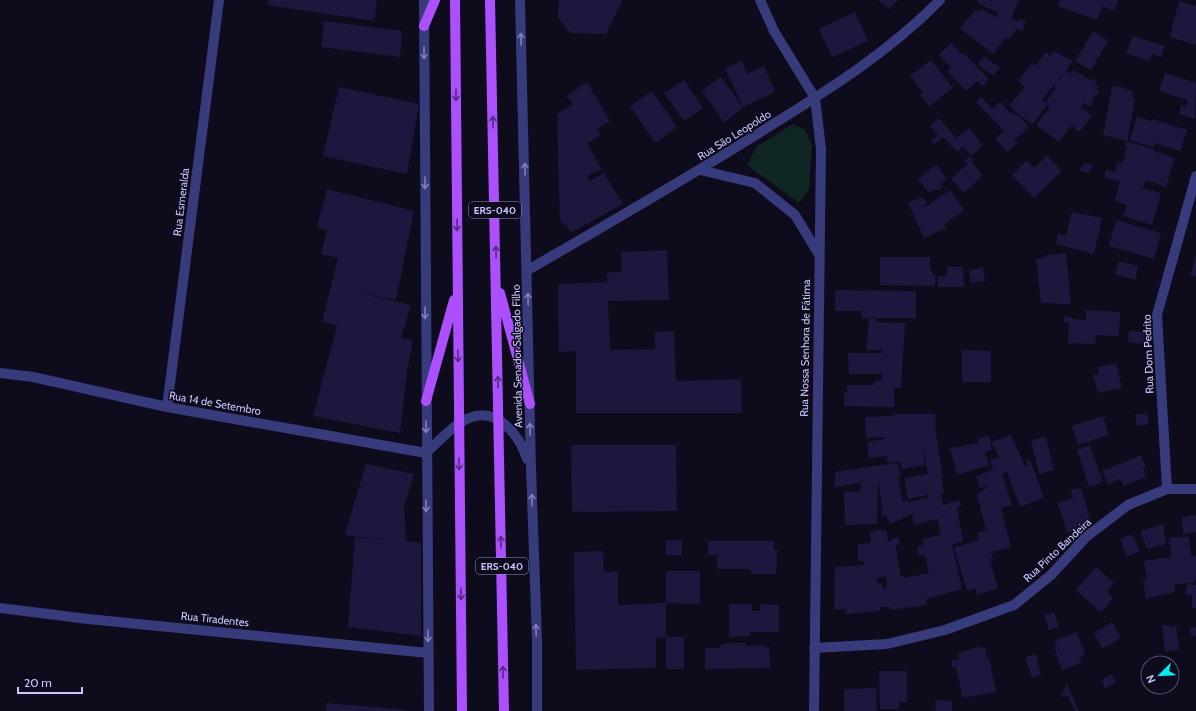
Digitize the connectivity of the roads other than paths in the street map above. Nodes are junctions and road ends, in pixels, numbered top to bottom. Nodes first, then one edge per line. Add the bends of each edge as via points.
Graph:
1 (219, 0) edge
2 (424, 0) edge
3 (435, 0) edge
4 (455, 0) edge
5 (490, 0) edge
6 (520, 0) edge
7 (760, 0) edge
8 (940, 0) edge
9 (424, 26) junction
10 (815, 98) junction
11 (700, 170) junction
12 (1196, 176) edge
13 (818, 253) junction
14 (528, 270) junction
15 (496, 279) junction
16 (458, 289) junction
17 (0, 373) edge
18 (426, 401) junction
19 (530, 404) junction
20 (168, 407) junction
21 (499, 421) junction
22 (459, 425) junction
23 (426, 453) junction
24 (531, 468) junction
25 (1167, 489) junction
26 (1196, 489) edge
27 (0, 608) edge
28 (814, 648) junction
29 (428, 652) junction
30 (429, 711) edge
31 (462, 711) edge
32 (504, 711) edge
33 (537, 711) edge
34 (814, 711) edge

1 - 20 street, Rua Esmeralda
2 - 9 street
3 - 9 main road
4 -> 16 main road, ERS-040
15 -> 5 main road, Avenida Senador Salgado Filho / ERS-040
14 -> 6 street, Avenida Senador Salgado Filho
7 - 10 street, Rua Nossa Senhora de Fátima via 774,31
8 - 10 street, Rua São Leopoldo via 889,48
9 -> 18 street
10 - 11 street, Rua São Leopoldo
10 - 13 street, Rua Nossa Senhora de Fátima via 821,149
11 - 13 street via 755,184 795,215
11 - 14 street, Rua São Leopoldo
12 - 25 street, Rua Dom Pedrito via 1157,315
13 - 28 street, Rua Nossa Senhora de Fátima
19 -> 14 street, Avenida Senador Salgado Filho
15 - 19 main road
21 -> 15 main road, Avenida Senador Salgado Filho / ERS-040
16 - 18 main road
16 -> 22 main road, ERS-040
17 - 20 street, Rua 14 de Setembro via 33,377
18 -> 23 street
24 -> 19 street, Avenida Senador Salgado Filho
20 - 23 street, Rua 14 de Setembro
21 - 22 street via 480,416 470,418
21 - 24 street via 517,436
32 -> 21 main road, Avenida Senador Salgado Filho / ERS-040
22 - 23 street
22 -> 31 main road, ERS-040
23 -> 29 street
33 -> 24 street, Avenida Senador Salgado Filho
25 - 26 street, Rua Pinto Bandeira
25 - 28 street, Rua Pinto Bandeira via 1128,505 1086,537 1051,575 1014,605 945,630 887,644
27 - 29 street, Rua Tiradentes
28 - 34 street, Rua Nossa Senhora de Fátima
29 - 30 street

